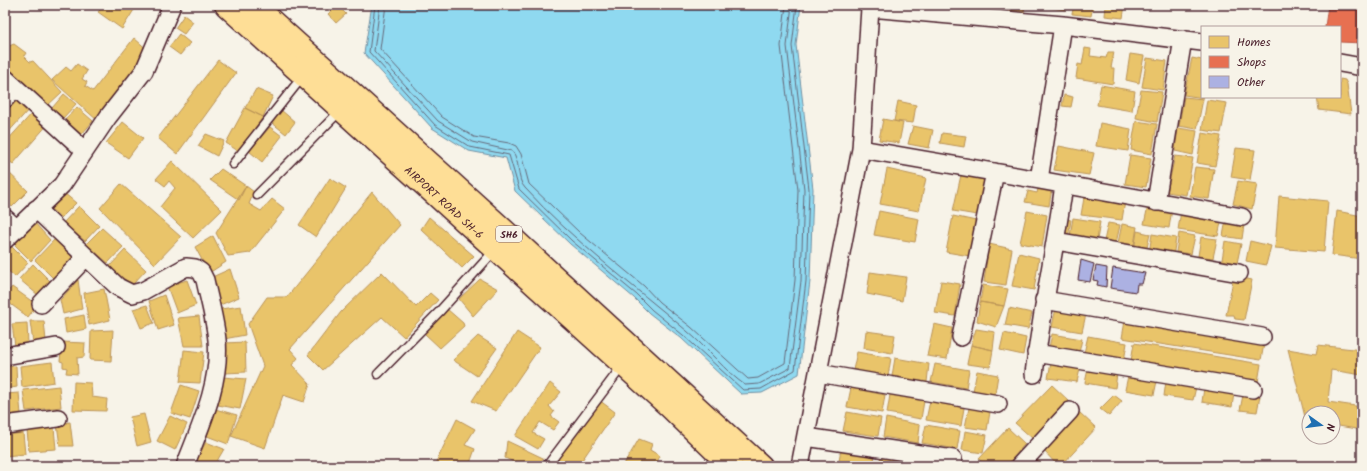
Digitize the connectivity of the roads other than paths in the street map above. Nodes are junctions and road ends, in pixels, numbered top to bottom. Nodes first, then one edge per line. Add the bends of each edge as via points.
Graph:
1 (172, 5) edge
2 (226, 5) edge
3 (254, 5) edge
4 (870, 7) edge
5 (1063, 25) junction
6 (1183, 39) junction
7 (1201, 42) edge
8 (1341, 63) edge
9 (1362, 66) edge
10 (304, 75) junction
11 (8, 89) edge
12 (342, 110) junction
13 (862, 149) junction
14 (85, 151) junction
15 (233, 164) dead end
16 (995, 172) junction
17 (1039, 180) junction
18 (1064, 185) junction
19 (257, 195) dead end
20 (1156, 202) junction
21 (36, 210) junction
22 (1242, 217) dead end
23 (9, 229) edge
24 (492, 237) junction
25 (1056, 241) junction
26 (86, 257) junction
27 (1239, 274) dead end
28 (1044, 300) junction
29 (40, 304) dead end
30 (1262, 336) dead end
31 (961, 337) dead end
32 (56, 347) dead end
33 (1036, 353) junction
34 (5, 356) edge
35 (623, 365) junction
36 (818, 373) junction
37 (378, 374) dead end
38 (1034, 374) dead end
39 (1253, 388) dead end
40 (998, 404) dead end
41 (1070, 411) dead end
42 (58, 418) dead end
43 (5, 425) edge
44 (806, 437) junction
45 (953, 459) dead end
46 (185, 466) edge
47 (547, 466) edge
48 (731, 466) edge
49 (761, 466) edge
50 (800, 466) edge
51 (1019, 466) edge

1 - 14 street via 144,71
2 - 10 main road, AIRPORT ROAD SH-6 / SH6
3 - 24 main road, SH6
4 - 5 street
4 - 13 street
5 - 6 street
5 - 17 street
6 - 7 street
6 - 20 street
8 - 9 street
10 - 12 main road, AIRPORT ROAD SH-6 / SH6
10 - 15 lane
11 - 14 street
12 - 19 lane
12 - 24 main road, AIRPORT ROAD SH-6 / SH6
13 - 16 street
13 - 36 street
14 - 21 street via 62,184
16 - 17 street
16 - 31 street
17 - 18 street
18 - 20 street
18 - 25 street
20 - 22 street
21 - 23 street
21 - 26 street
24 - 35 main road, AIRPORT ROAD SH-6 / SH6
24 - 37 lane via 439,312
24 - 49 main road, SH6
25 - 27 street
25 - 28 street
26 - 29 street
26 - 46 street via 118,288 132,294 143,291 186,267 201,272 205,280 217,340 215,378 202,423
28 - 30 street
28 - 33 street
32 - 34 street
33 - 38 street
33 - 39 street
35 - 47 lane
35 - 48 main road, AIRPORT ROAD SH-6 / SH6
36 - 40 street
36 - 44 street
41 - 51 street
42 - 43 street
44 - 45 street
44 - 50 street

